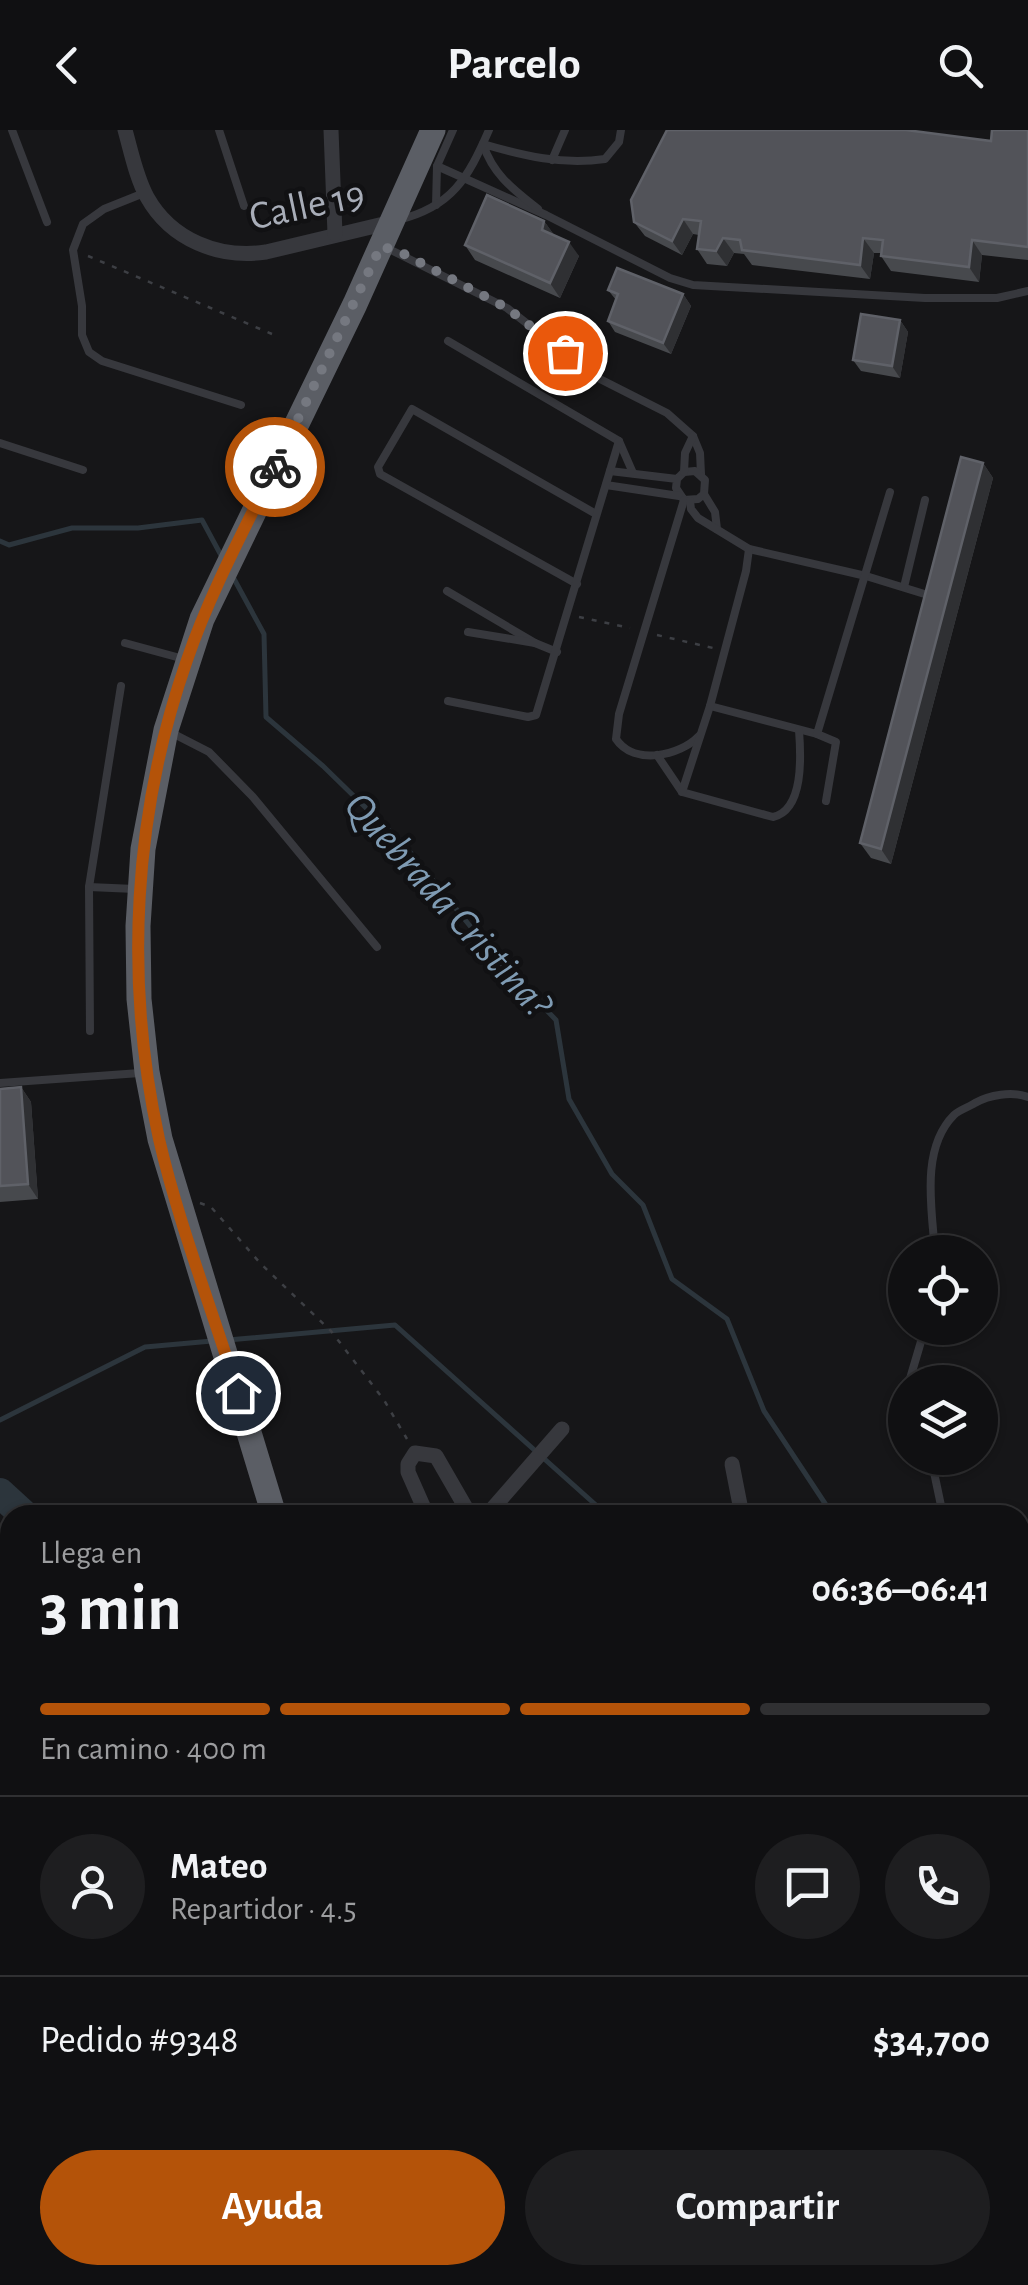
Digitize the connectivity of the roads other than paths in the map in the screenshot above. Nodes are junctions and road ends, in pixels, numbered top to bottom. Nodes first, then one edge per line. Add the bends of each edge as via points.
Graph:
1 (12, 130) edge
2 (124, 130) edge
3 (219, 130) edge
4 (331, 130) edge
5 (433, 130) edge
6 (453, 130) edge
7 (490, 130) edge
8 (565, 130) edge
9 (621, 130) edge
10 (483, 144) junction
11 (552, 160) junction
12 (437, 166) junction
13 (466, 180) junction
14 (144, 193) junction
15 (436, 205) junction
16 (244, 206) dead end
17 (546, 216) junction
18 (47, 222) dead end
19 (392, 222) junction
20 (335, 234) junction
21 (381, 246) junction
22 (1028, 291) edge
23 (448, 341) dead end
24 (241, 405) dead end
25 (693, 436) junction
26 (619, 441) junction
27 (0, 442) edge
28 (82, 470) dead end
29 (610, 471) junction
30 (633, 473) junction
31 (700, 474) junction
32 (680, 476) junction
33 (606, 485) junction
34 (890, 492) dead end
35 (704, 494) junction
36 (685, 499) junction
37 (925, 500) dead end
38 (596, 514) junction
39 (717, 529) junction
40 (749, 549) junction
41 (866, 576) junction
42 (935, 580) edge
43 (577, 584) junction
44 (904, 587) junction
45 (447, 591) dead end
46 (930, 596) junction
47 (926, 616) edge
48 (468, 632) dead end
49 (125, 643) dead end
50 (535, 644) junction
51 (557, 652) junction
52 (187, 660) junction
53 (121, 686) dead end
54 (448, 700) dead end
55 (710, 706) junction
56 (166, 730) junction
57 (799, 730) junction
58 (817, 734) junction
59 (700, 736) junction
60 (657, 755) junction
61 (682, 792) junction
62 (826, 801) dead end
63 (89, 887) junction
64 (140, 890) junction
65 (377, 947) dead end
66 (90, 1031) dead end
67 (147, 1072) junction
68 (0, 1083) edge
69 (1028, 1097) edge
70 (934, 1235) edge
71 (562, 1430) dead end
72 (732, 1464) dead end
73 (935, 1475) edge
74 (271, 1505) edge
75 (423, 1505) edge
76 (465, 1505) edge
77 (497, 1505) edge
78 (740, 1505) edge
79 (942, 1505) edge

1 - 18 lane
2 - 14 street, Calle 19
3 - 16 lane
4 - 20 street
5 - 19 highway
6 - 12 lane
7 - 10 lane
8 - 11 lane
9 - 11 lane via 605,159
10 - 11 lane
10 - 13 lane
10 - 17 lane via 504,182
12 - 13 lane
12 - 15 lane
13 - 15 lane
13 - 17 lane
14 - 20 street, Calle 19 via 172,227 215,250 245,255
14 - 24 lane via 83,224 72,250 89,352
15 - 19 lane
17 - 22 lane via 692,285 925,298
19 - 20 street, Calle 19
19 - 21 highway
21 - 25 lane via 507,308 594,376 666,413
21 - 52 highway
23 - 26 lane
25 - 31 lane
25 - 32 lane
26 - 29 lane
26 - 30 lane
27 - 28 lane
29 - 30 lane
29 - 33 lane
30 - 32 lane
31 - 32 lane
31 - 35 lane
32 - 36 lane
33 - 36 lane
33 - 38 lane
34 - 41 lane
35 - 36 lane
35 - 39 lane
36 - 39 lane
36 - 60 lane via 615,729 620,746
37 - 44 lane
38 - 43 lane
38 - 43 lane via 412,409 378,467 380,474
39 - 40 lane
40 - 41 lane
40 - 55 lane
41 - 44 lane
41 - 58 lane
42 - 46 lane
43 - 51 lane
44 - 46 lane
45 - 50 lane
46 - 47 lane
48 - 50 lane
49 - 52 lane
50 - 51 lane
51 - 54 lane via 536,715
52 - 56 highway
53 - 63 lane
55 - 57 lane
55 - 59 lane
56 - 64 highway
56 - 65 lane via 209,752
57 - 58 lane
57 - 61 lane via 801,755 792,805 784,814 773,817
58 - 62 lane via 836,742
59 - 60 lane via 681,750
59 - 61 lane
60 - 61 lane
63 - 64 lane
63 - 66 lane
64 - 67 highway
67 - 68 lane
67 - 74 highway via 177,1205
69 - 70 lane via 984,1098 954,1115 939,1142 930,1183
71 - 77 street
72 - 78 street
73 - 79 lane
75 - 76 street via 408,1472 415,1453 436,1456

